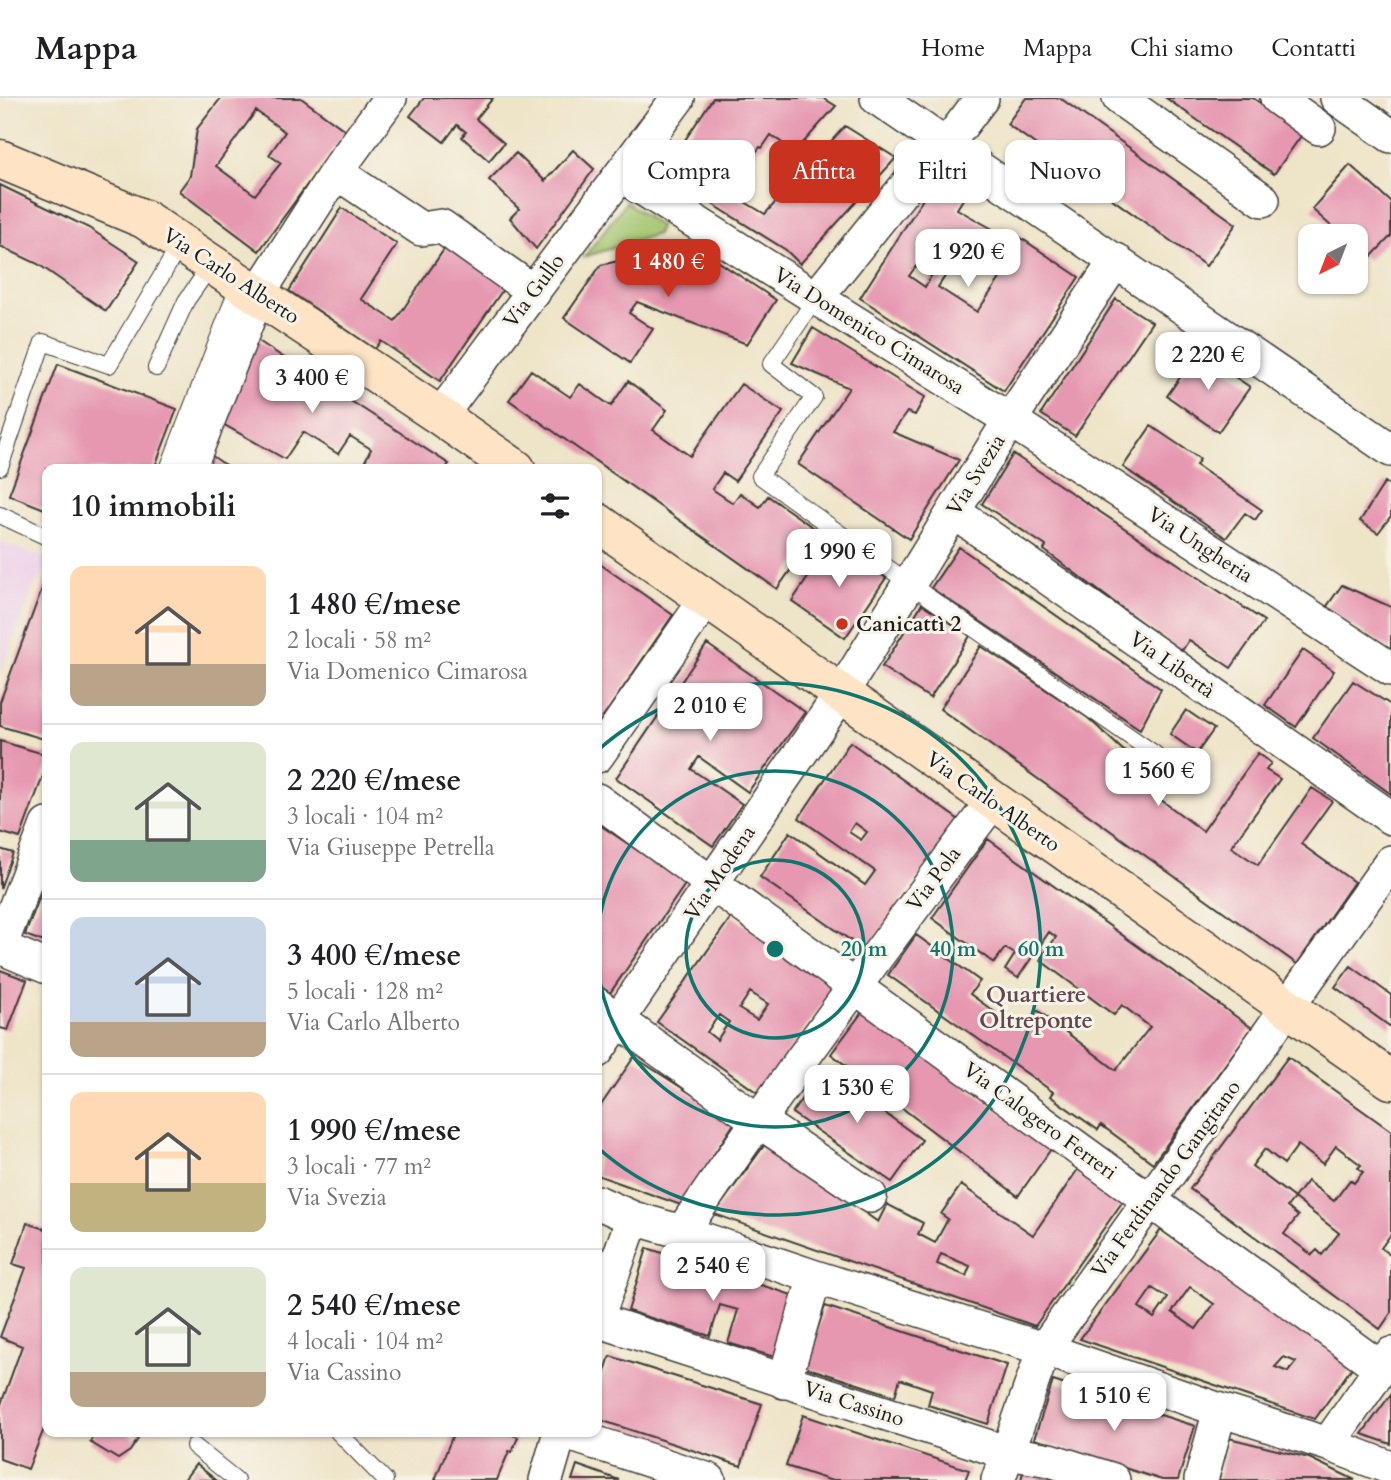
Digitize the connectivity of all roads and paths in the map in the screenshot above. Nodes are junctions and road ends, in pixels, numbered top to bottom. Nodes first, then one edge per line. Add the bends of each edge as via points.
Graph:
1 (390, 98) edge
2 (678, 98) edge
3 (877, 98) edge
4 (982, 98) edge
5 (1119, 98) edge
6 (1277, 98) edge
7 (1343, 100) edge
8 (1319, 128) dead end
9 (1391, 136) edge
10 (941, 140) edge
11 (950, 140) edge
12 (0, 159) edge
13 (336, 172) junction
14 (991, 174) edge
15 (621, 175) junction
16 (1263, 200) dead end
17 (894, 201) edge
18 (181, 243) junction
19 (1116, 260) junction
20 (237, 280) junction
21 (534, 292) junction
22 (816, 298) junction
23 (156, 368) dead end
24 (440, 416) junction
25 (1010, 420) junction
26 (1391, 450) edge
27 (170, 464) edge
28 (190, 464) edge
29 (496, 464) edge
30 (0, 467) edge
31 (954, 512) junction
32 (0, 515) edge
33 (602, 525) edge
34 (42, 535) edge
35 (910, 584) junction
36 (707, 598) junction
37 (1391, 669) edge
38 (841, 694) junction
39 (602, 749) edge
40 (1155, 754) dead end
41 (993, 801) junction
42 (602, 804) edge
43 (1391, 818) edge
44 (42, 838) edge
45 (1391, 862) edge
46 (713, 883) junction
47 (0, 947) edge
48 (42, 965) edge
49 (853, 985) junction
50 (1288, 1009) junction
51 (607, 1013) edge
52 (602, 1032) edge
53 (1391, 1080) edge
54 (757, 1120) junction
55 (870, 1196) dead end
56 (1150, 1200) junction
57 (602, 1204) edge
58 (633, 1218) junction
59 (682, 1232) junction
60 (815, 1277) junction
61 (602, 1305) edge
62 (602, 1321) edge
63 (1044, 1349) junction
64 (1386, 1361) edge
65 (784, 1382) junction
66 (1220, 1410) junction
67 (343, 1437) edge
68 (560, 1437) edge
69 (577, 1437) edge
70 (1328, 1444) junction
71 (194, 1446) dead end
72 (1003, 1466) edge
73 (1391, 1468) edge
74 (236, 1480) edge
75 (385, 1480) edge
76 (545, 1480) edge
77 (709, 1480) edge
78 (1113, 1480) edge
79 (1201, 1480) edge

1 - 13 street
2 - 15 street, Via Gullo
3 - 10 street
4 - 11 street
5 - 16 street
6 - 8 street
7 - 9 street
12 - 18 main road, Via Carlo Alberto via 144,219
13 - 20 street
13 - 21 street via 421,229 441,226
14 - 19 street
15 - 21 street, Via Gullo
15 - 22 street, Via Domenico Cimarosa
17 - 22 street
18 - 20 main road, Via Carlo Alberto
18 - 30 lane via 109,365 43,342
19 - 25 street, Via Svezia
19 - 26 street
20 - 23 lane via 186,301
20 - 24 main road, Via Carlo Alberto
20 - 27 lane
20 - 28 street
21 - 24 street, Via Gullo
22 - 25 street, Via Domenico Cimarosa
22 - 35 lane via 771,364 814,397 760,476
24 - 29 main road, Via Carlo Alberto
25 - 31 street, Via Svezia
25 - 37 street, Via Ungheria
31 - 35 street, Via Svezia
31 - 43 street, Via Libertà
32 - 34 lane
33 - 36 main road, Via Carlo Alberto
35 - 38 street, Via Svezia
35 - 40 lane
36 - 38 main road, Via Carlo Alberto
36 - 39 street
38 - 41 main road, Via Carlo Alberto
38 - 46 street, Via Modena
41 - 49 street, Via Pola
41 - 50 main road, Via Carlo Alberto
42 - 46 street, Via Calogero Ferreri
44 - 47 street
45 - 50 street, Via Ferdinando Gangitano
46 - 49 street, Via Calogero Ferreri
46 - 51 street, Via Modena
47 - 48 street
49 - 54 street, Via Pola
49 - 56 street, Via Calogero Ferreri
50 - 53 main road, Via Carlo Alberto
50 - 56 street, Via Ferdinando Gangitano
51 - 52 street, Via Modena
51 - 54 street
54 - 55 street
54 - 59 street, Via Pola
56 - 63 street, Via Ferdinando Gangitano
56 - 64 street, Via Calogero Ferreri
57 - 58 street
58 - 59 street
58 - 61 street
59 - 60 street
60 - 63 street
60 - 65 street
62 - 65 street, Via Cassino
63 - 66 street
63 - 72 street, Via Ferdinando Gangitano
64 - 70 street
65 - 72 street, Via Cassino
66 - 70 street
66 - 79 street
67 - 75 lane
68 - 76 street
69 - 77 street
70 - 73 street
71 - 74 lane
72 - 78 street, Via Cassino via 1051,1460

